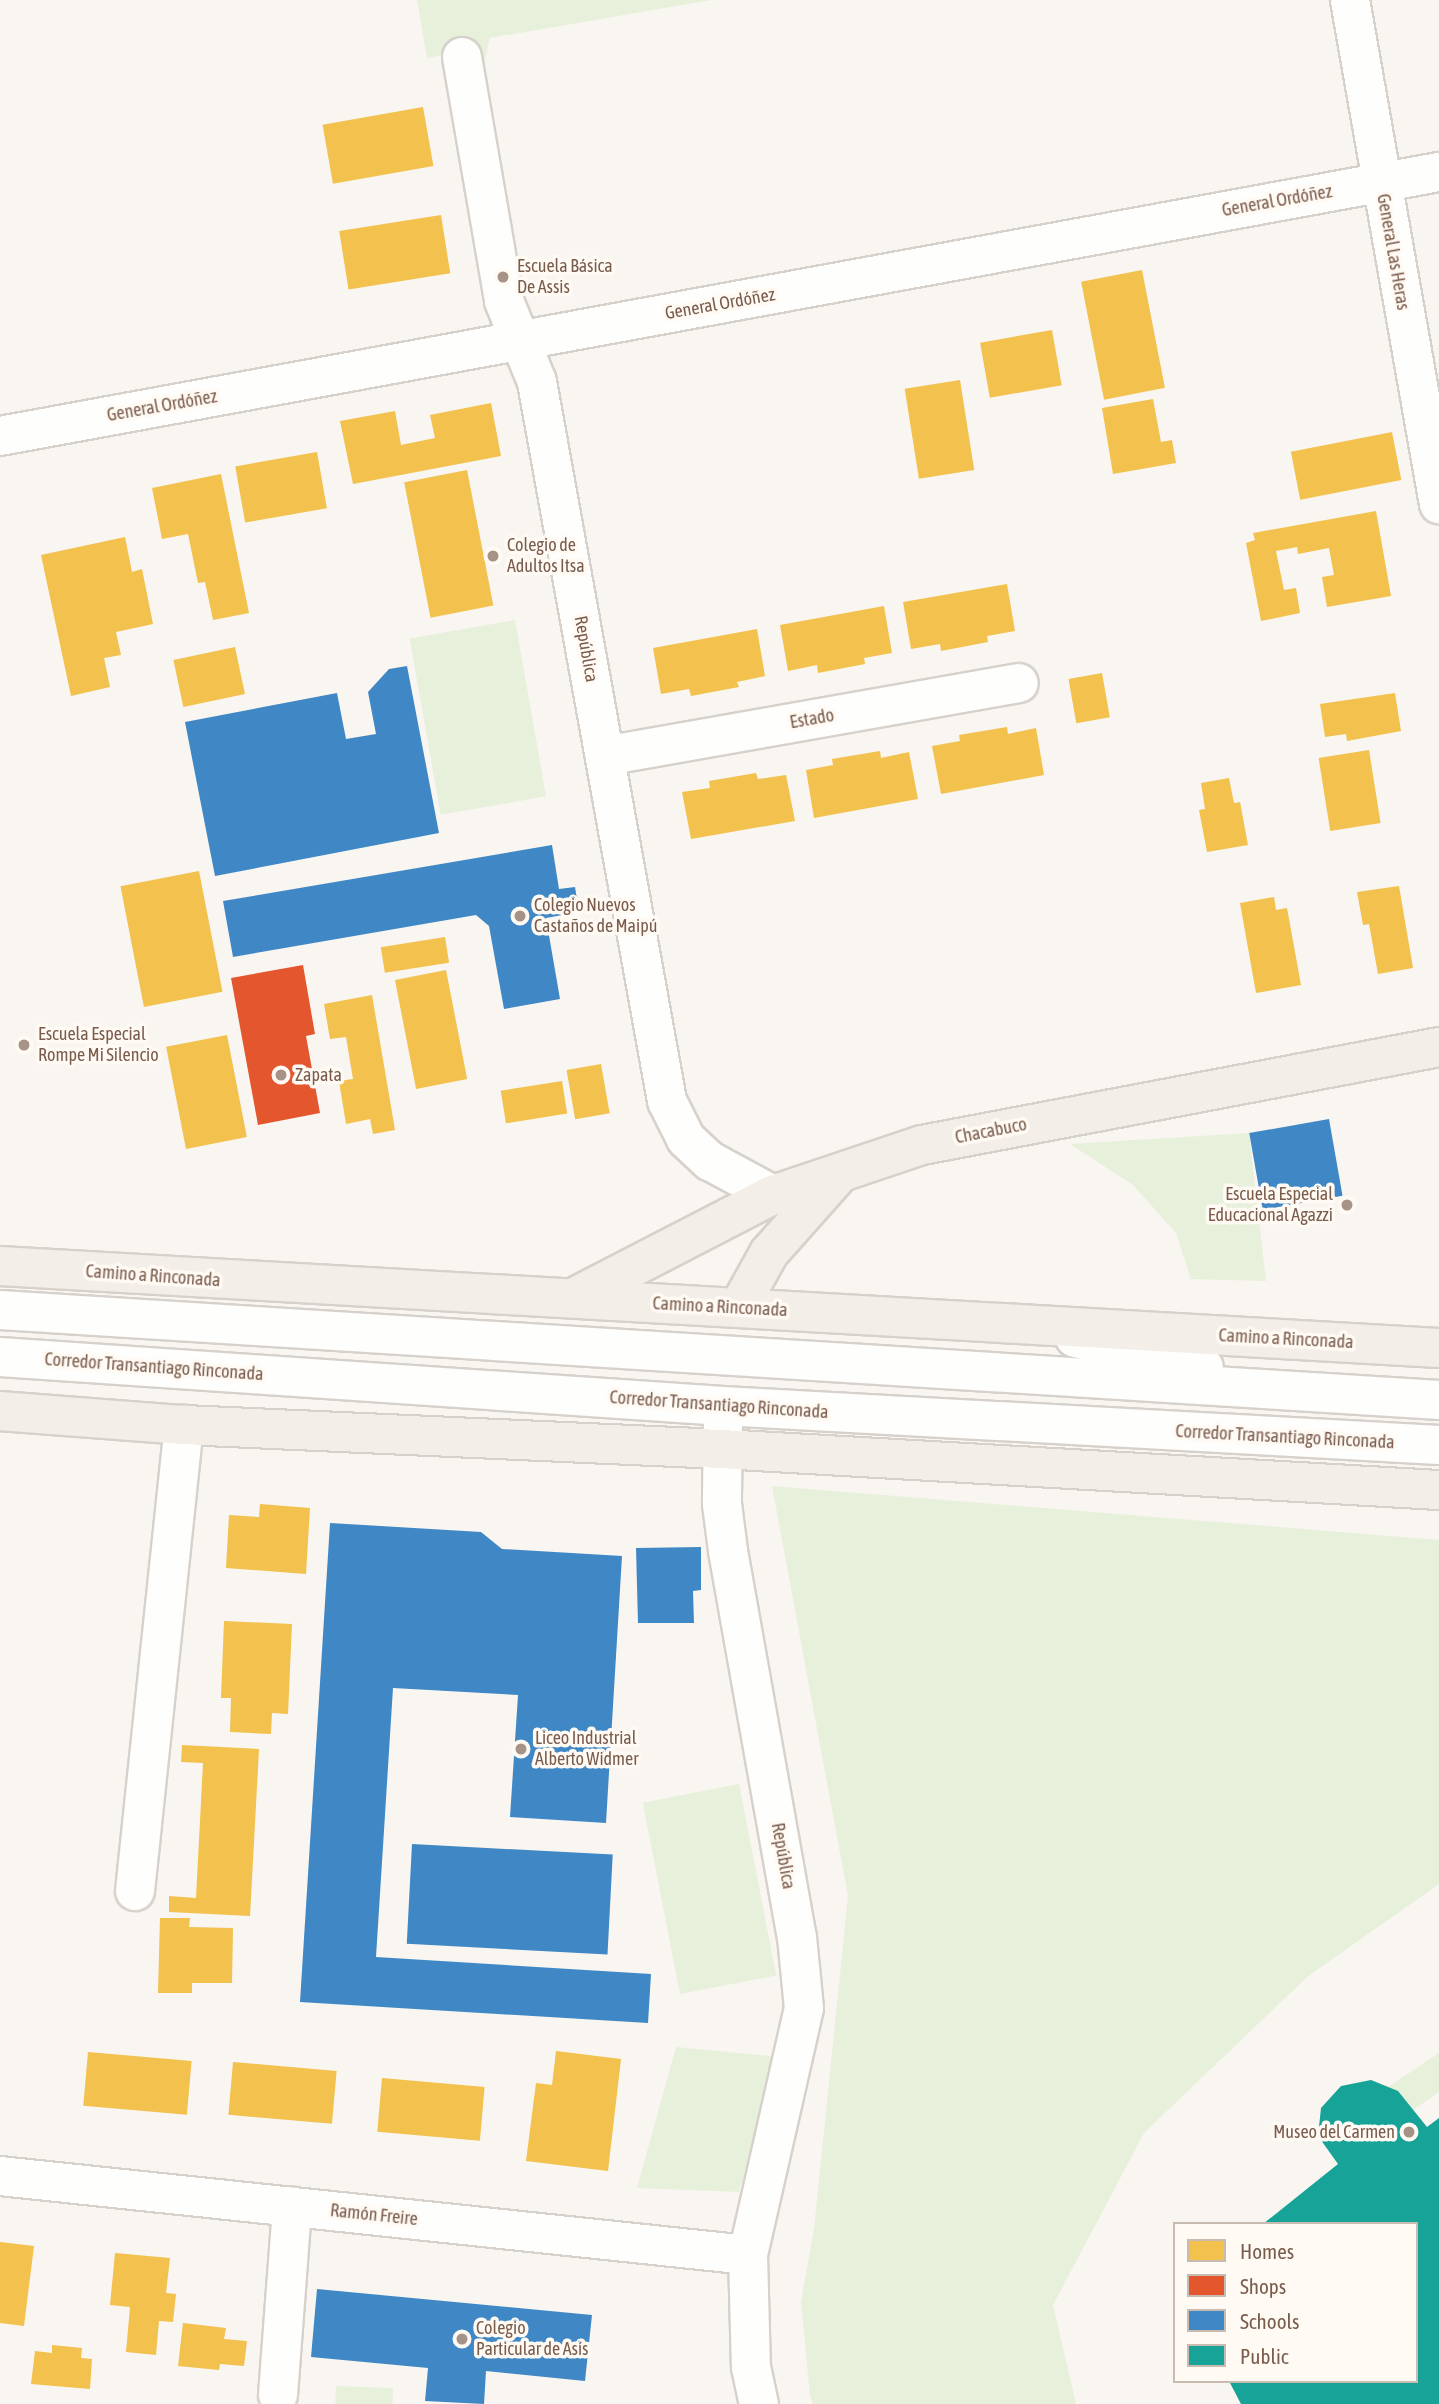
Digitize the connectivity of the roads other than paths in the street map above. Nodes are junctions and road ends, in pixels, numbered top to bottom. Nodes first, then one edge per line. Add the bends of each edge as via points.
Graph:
1 (1350, 0) edge
2 (462, 57) dead end
3 (1439, 172) edge
4 (1380, 183) junction
5 (521, 340) junction
6 (0, 436) edge
7 (1439, 504) edge
8 (1019, 683) dead end
9 (605, 756) junction
10 (1439, 1047) edge
11 (841, 1172) junction
12 (773, 1195) junction
13 (0, 1266) edge
14 (480, 1296) junction
15 (570, 1300) junction
16 (739, 1307) junction
17 (0, 1310) edge
18 (1017, 1325) junction
19 (288, 1327) junction
20 (1439, 1348) edge
21 (727, 1353) junction
22 (0, 1357) edge
23 (1322, 1394) junction
24 (1439, 1400) edge
25 (723, 1406) junction
26 (0, 1411) edge
27 (184, 1425) junction
28 (1439, 1445) edge
29 (721, 1449) junction
30 (1439, 1490) edge
31 (135, 1891) dead end
32 (0, 2176) edge
33 (292, 2207) junction
34 (748, 2255) junction
35 (278, 2395) dead end
36 (758, 2404) edge

1 - 4 street, General Las Heras
2 - 5 street, República via 504,301
3 - 4 street, General Ordóñez
4 - 5 street, General Ordóñez
4 - 7 street, General Las Heras
5 - 6 street, General Ordóñez
5 - 9 street, República via 537,382
8 - 9 street, Estado
9 - 12 street, República via 667,1101 686,1139 710,1161
10 - 11 main road, Chacabuco via 922,1144
11 - 12 main road, Chacabuco
11 - 16 main road via 769,1253
12 - 15 main road, Chacabuco
13 - 14 main road, Camino a Rinconada
14 - 15 main road, Camino a Rinconada
14 - 19 street
15 - 16 main road, Camino a Rinconada
16 - 18 main road, Camino a Rinconada
16 - 21 street, República
17 - 19 street
18 - 20 main road, Camino a Rinconada
18 - 23 street
19 - 21 street
21 - 23 street
21 - 25 street, República
22 - 25 street, Corredor Transantiago Rinconada
23 - 24 street
25 - 28 street, Corredor Transantiago Rinconada
25 - 29 street, República
26 - 27 main road
27 - 29 main road
27 - 31 street
29 - 30 main road
29 - 34 street, República via 728,1552 797,1937 804,2008
32 - 33 street, Ramón Freire
33 - 34 street, Ramón Freire
33 - 35 street
34 - 36 street, República via 751,2367

